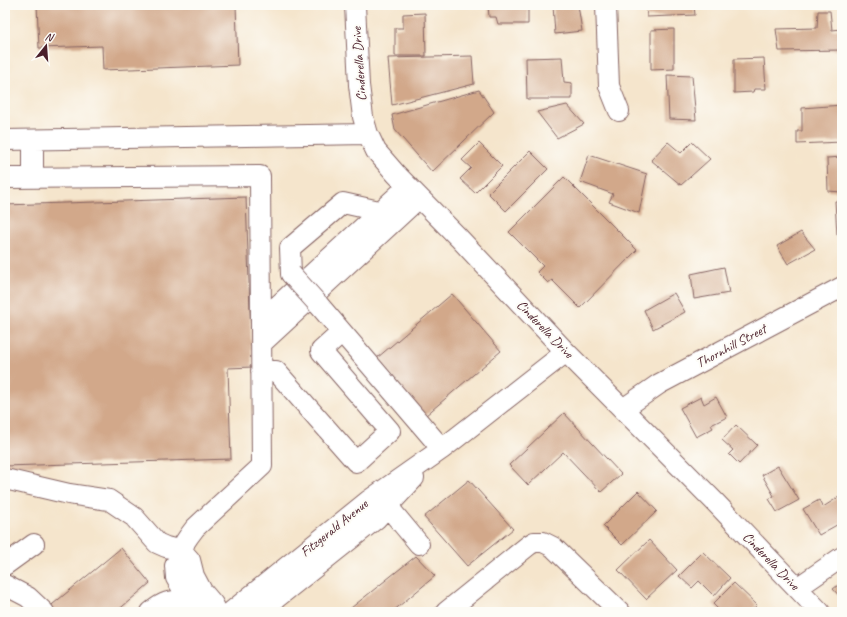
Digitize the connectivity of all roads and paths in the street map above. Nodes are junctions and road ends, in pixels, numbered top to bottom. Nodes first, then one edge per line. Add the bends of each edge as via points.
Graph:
1 (356, 5) edge
2 (606, 5) edge
3 (619, 110) dead end
4 (368, 134) junction
5 (5, 140) edge
6 (33, 140) junction
7 (33, 177) junction
8 (5, 178) edge
9 (413, 192) junction
10 (379, 211) junction
11 (842, 287) edge
12 (261, 321) junction
13 (342, 332) junction
14 (261, 344) junction
15 (566, 352) junction
16 (261, 371) junction
17 (623, 409) junction
18 (442, 449) junction
19 (5, 478) edge
20 (383, 500) junction
21 (34, 544) dead end
22 (419, 544) dead end
23 (182, 551) junction
24 (842, 557) edge
25 (5, 565) edge
26 (5, 585) edge
27 (797, 588) junction
28 (192, 606) edge
29 (44, 612) edge
30 (151, 612) edge
31 (217, 612) edge
32 (231, 612) edge
33 (259, 612) edge
34 (446, 612) edge
35 (620, 612) edge
36 (820, 612) edge

1 - 4 street, Cinderella Drive via 359,85
2 - 3 street via 609,86
4 - 6 street
4 - 9 street, Cinderella Drive via 376,151
5 - 6 street
6 - 7 street
7 - 8 street
7 - 12 street via 260,176
9 - 10 street
9 - 14 street
9 - 15 street, Cinderella Drive
10 - 12 street
10 - 13 street, bridge via 343,203 290,248 291,274
11 - 17 street, Thornhill Street via 659,384
12 - 14 street
13 - 16 street via 321,350 390,431 356,462 276,371
13 - 18 street
14 - 16 street
15 - 17 street, Cinderella Drive
15 - 18 street, Fitzgerald Avenue
16 - 23 street via 262,466 195,528
17 - 27 street, Cinderella Drive
18 - 20 street, Fitzgerald Avenue
19 - 23 street via 69,494 109,500 134,517 157,543
20 - 22 street
20 - 32 street, Fitzgerald Avenue via 368,501
20 - 33 street, Fitzgerald Avenue via 376,519
21 - 25 street
23 - 28 street via 175,566 176,578
23 - 31 street via 190,560 194,576 202,591
24 - 27 street
26 - 29 street via 28,597
27 - 36 street, Cinderella Drive
28 - 30 street via 167,602
34 - 35 street via 534,542 543,542 553,547

